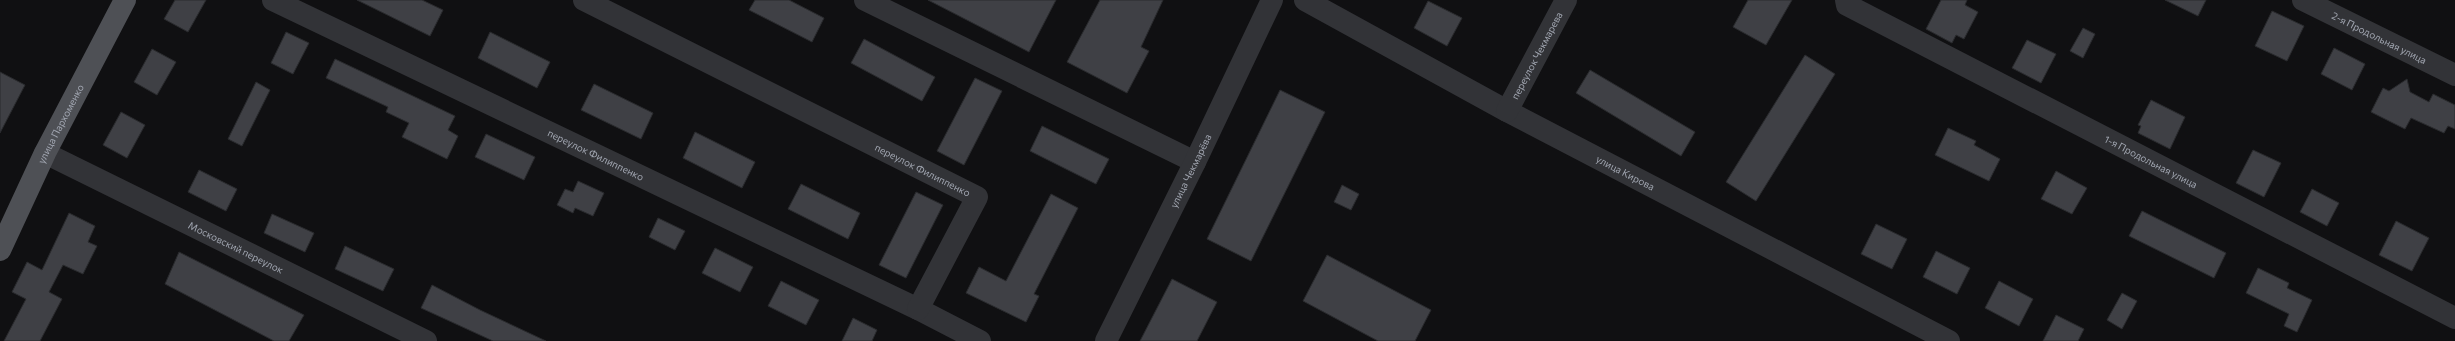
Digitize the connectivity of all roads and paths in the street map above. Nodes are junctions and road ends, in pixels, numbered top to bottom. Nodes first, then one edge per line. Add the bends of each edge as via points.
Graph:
1 (125, 0) edge
2 (273, 0) edge
3 (584, 0) edge
4 (865, 0) edge
5 (1272, 0) edge
6 (1305, 0) edge
7 (1566, 0) edge
8 (2303, 0) edge
9 (1846, 2) edge
10 (2455, 75) edge
11 (1507, 111) junction
12 (45, 153) junction
13 (1195, 162) junction
14 (0, 250) edge
15 (918, 309) junction
16 (2455, 318) edge
17 (426, 341) edge
18 (980, 341) edge
19 (1106, 341) edge
20 (1949, 341) edge

1 - 12 main road, улица Пархоменко
2 - 15 street, переулок Филиппенко
3 - 15 street, переулок Филиппенко via 977,197
4 - 13 street
5 - 13 street, улица Чекмарёва
6 - 11 street, улица Кирова
7 - 11 street, переулок Чекмарева
8 - 10 street, 2-я Продольная улица
9 - 16 street, 1-я Продольная улица
11 - 20 street, улица Кирова
12 - 14 main road, улица Пархоменко
12 - 17 street, Московский переулок
13 - 19 street, улица Чекмарёва
15 - 18 street, переулок Филиппенко

